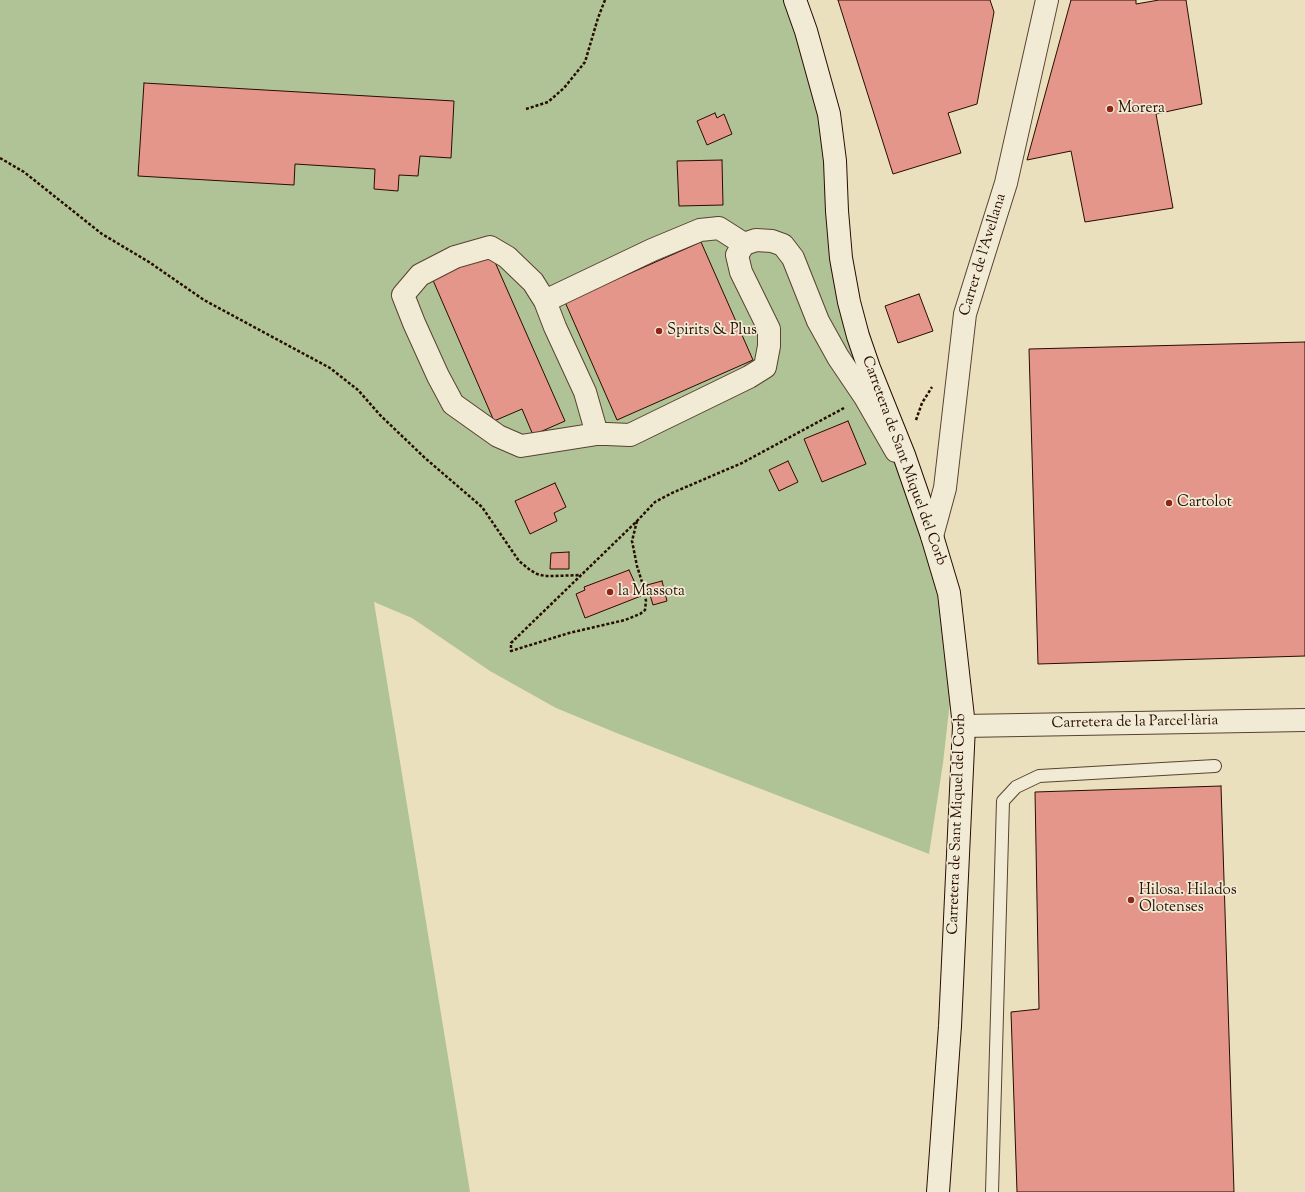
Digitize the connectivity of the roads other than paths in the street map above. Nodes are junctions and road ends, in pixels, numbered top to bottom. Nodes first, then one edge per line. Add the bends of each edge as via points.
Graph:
1 (795, 0) edge
2 (1046, 0) edge
3 (744, 244) junction
4 (545, 301) junction
5 (597, 434) junction
6 (907, 465) junction
7 (932, 536) junction
8 (1305, 720) edge
9 (964, 726) junction
10 (1215, 766) dead end
11 (938, 1192) edge
12 (992, 1192) edge

1 - 6 street, Carretera de Sant Miquel del Corb via 829,114 841,258 849,302 869,368
2 - 7 street, Carrer de l'Avellana via 1006,183 965,314 945,488
3 - 4 street via 719,228 700,230
3 - 5 street via 737,255 741,272 769,329 765,367 630,435
3 - 6 street via 756,240 772,241 783,245 793,258 818,321 886,435
4 - 5 street via 585,392
4 - 5 street via 533,282 507,257 490,247 455,257 420,275 403,295 453,404 498,436 522,446
6 - 7 street, Carretera de Sant Miquel del Corb
7 - 9 street, Carretera de Sant Miquel del Corb via 949,593
8 - 9 street, Carretera de la Parcel·lària
9 - 11 street, Carretera de Sant Miquel del Corb via 950,1026
10 - 12 lane via 1039,776 1016,787 1003,801

